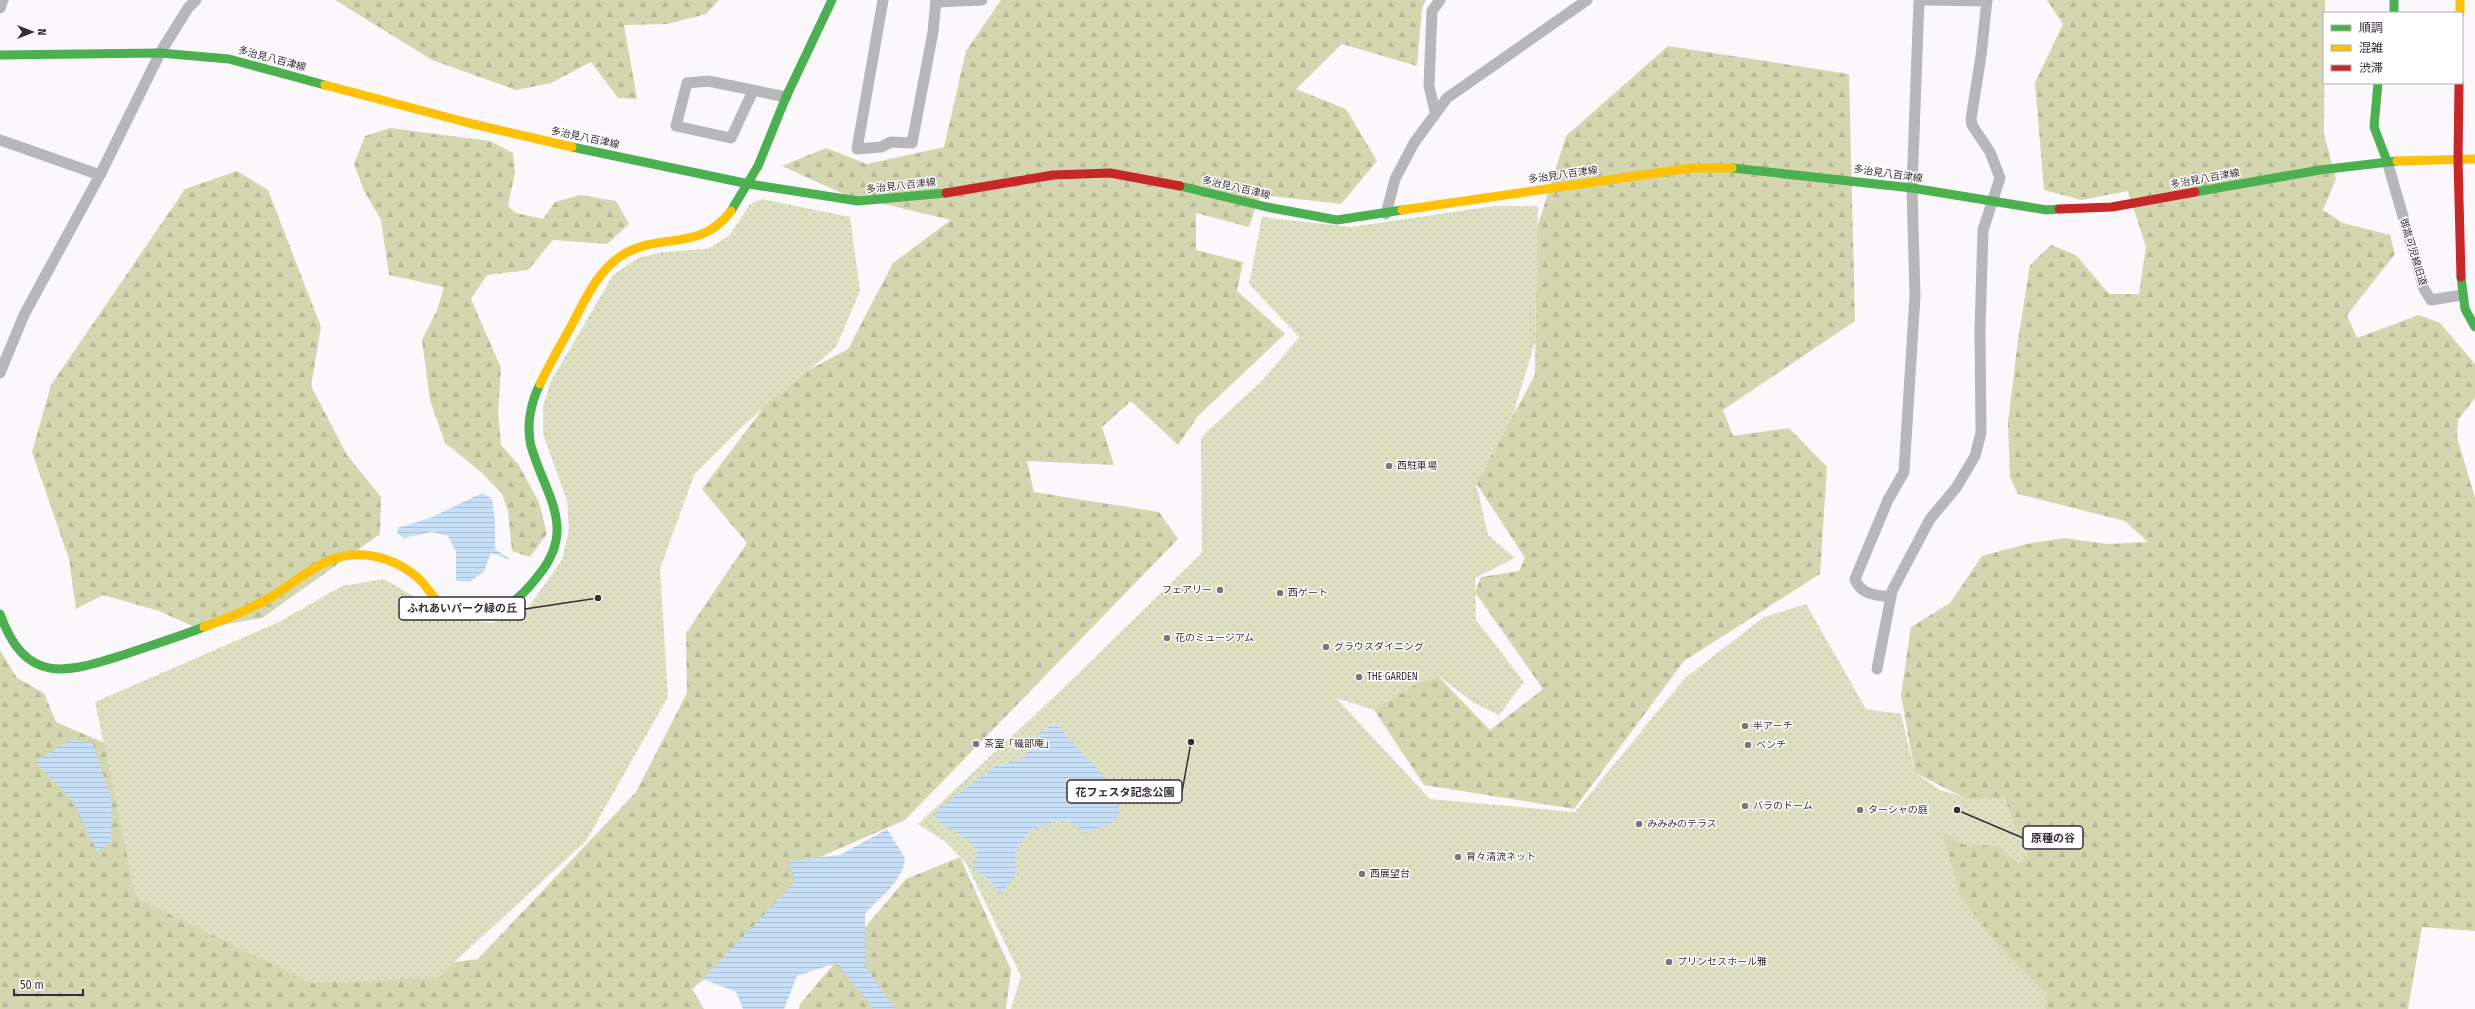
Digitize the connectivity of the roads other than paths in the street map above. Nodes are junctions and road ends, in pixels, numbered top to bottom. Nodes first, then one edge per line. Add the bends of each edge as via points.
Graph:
1 (3, 0) edge
2 (196, 0) edge
3 (832, 0) edge
4 (883, 0) edge
5 (982, 0) edge
6 (1440, 0) edge
7 (1587, 0) edge
8 (1919, 0) edge
9 (1924, 0) edge
10 (2394, 0) edge
11 (2460, 0) edge
12 (936, 1) edge
13 (1987, 1) edge
14 (0, 8) edge
15 (2394, 12) edge
16 (2460, 12) edge
17 (160, 53) junction
18 (0, 55) edge
19 (2378, 84) edge
20 (2459, 84) edge
21 (754, 91) junction
22 (786, 97) junction
23 (1435, 111) junction
24 (0, 140) edge
25 (2458, 160) junction
26 (2475, 160) edge
27 (2388, 162) junction
28 (100, 175) junction
29 (749, 184) junction
30 (1912, 188) junction
31 (1994, 202) junction
32 (1386, 214) junction
33 (2462, 296) junction
34 (2475, 327) edge
35 (0, 373) edge
36 (1891, 597) junction
37 (0, 614) edge
38 (1877, 669) dead end

1 - 14 street
2 - 17 street via 188,8
3 - 22 main road
4 - 12 street via 857,149 881,147 892,142 912,143 933,32
5 - 12 street
6 - 23 street via 1432,11 1431,26 1429,86
7 - 23 street via 1447,98
8 - 30 street
9 - 13 street
10 - 15 main road
11 - 16 main road
13 - 31 street via 1971,120 1997,167 2000,178
17 - 18 main road, 多治見八百津線
17 - 28 street
17 - 29 main road, 多治見八百津線 via 229,60 257,66 469,123
19 - 27 main road via 2374,127
20 - 25 main road
21 - 21 street via 708,80 687,83 676,126 732,138
21 - 22 street
22 - 29 main road
23 - 32 street via 1395,179
24 - 28 street
25 - 26 main road, 多治見八百津線
25 - 27 main road, 多治見八百津線
25 - 33 main road
27 - 31 main road, 多治見八百津線 via 2320,170 2112,207 2047,210
27 - 33 street, 御嵩可児線旧道 via 2424,289 2431,300
28 - 35 street via 24,314
29 - 32 main road, 多治見八百津線 via 837,199 876,201 1053,175 1110,173 1159,181 1267,207 1338,220
29 - 37 main road via 729,214 712,231 696,239 655,243 632,250 613,262 597,280 536,390 527,415 528,438 555,503 560,529 556,550 544,571 514,602 490,612 459,612 443,605 418,578 391,560 350,556 329,560 269,598 239,613 114,658 79,669 61,671 34,662 11,641
30 - 31 main road, 多治見八百津線
30 - 32 main road, 多治見八百津線 via 1744,168 1691,168
30 - 36 street via 1915,296 1904,472 1888,500 1855,579 1858,588 1867,593
31 - 36 street via 1983,230 1980,330 1981,433 1975,456 1956,488 1930,519
33 - 34 main road via 2465,309
36 - 38 street

